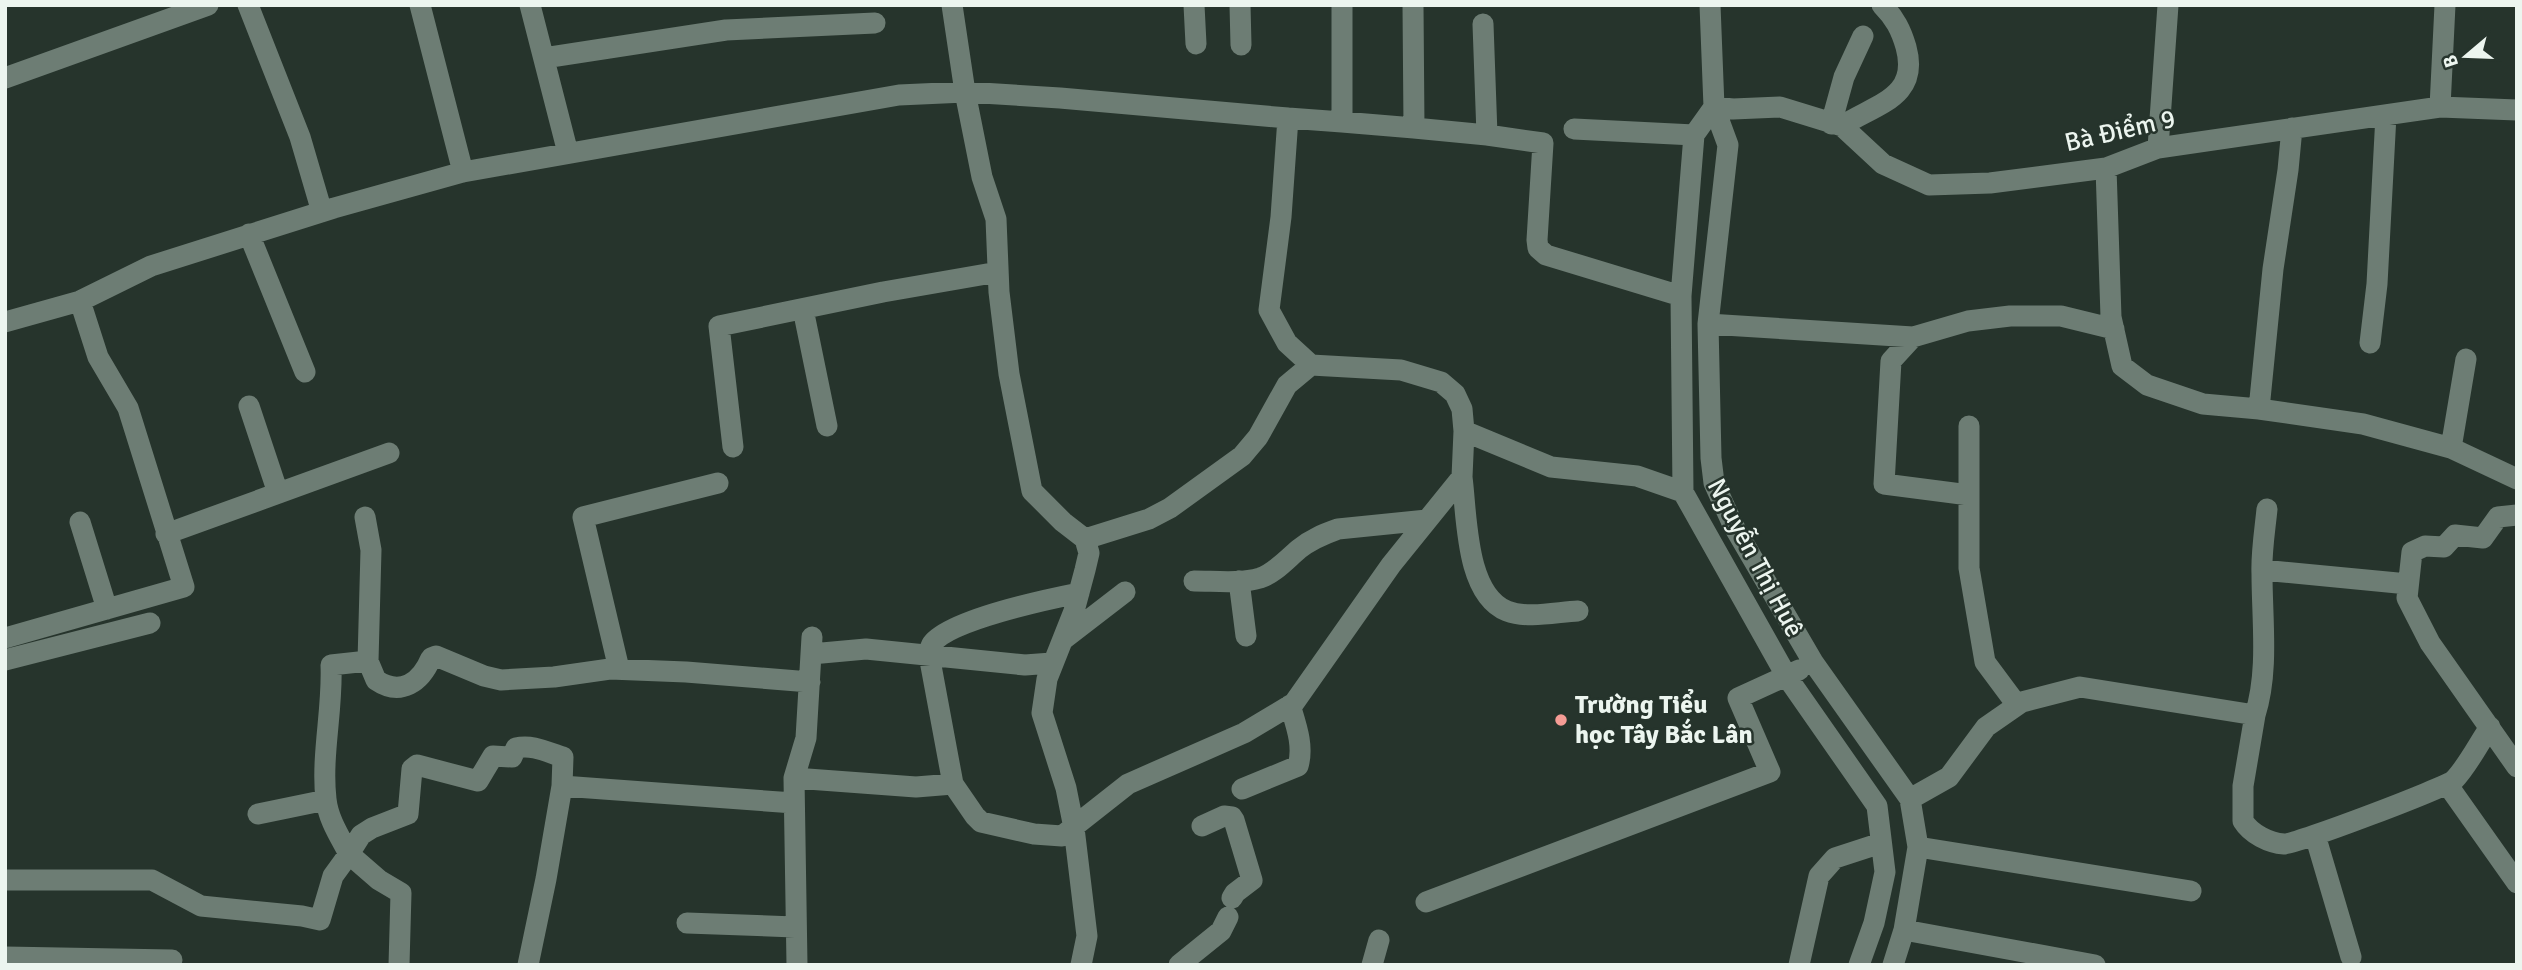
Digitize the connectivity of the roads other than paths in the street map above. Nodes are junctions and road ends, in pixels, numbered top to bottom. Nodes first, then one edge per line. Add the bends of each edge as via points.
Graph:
1 (208, 5) edge
2 (248, 5) edge
3 (421, 5) edge
4 (530, 5) edge
5 (952, 5) edge
6 (1195, 5) edge
7 (1240, 5) edge
8 (1342, 5) edge
9 (1413, 5) edge
10 (1710, 5) edge
11 (1882, 5) edge
12 (2168, 5) edge
13 (2445, 5) edge
14 (875, 23) dead end
15 (1483, 24) dead end
16 (1863, 36) dead end
17 (1196, 44) dead end
18 (1241, 45) dead end
19 (544, 58) junction
20 (5, 78) edge
21 (965, 92) junction
22 (1714, 107) junction
23 (2440, 107) junction
24 (2517, 110) edge
25 (2386, 115) junction
26 (1288, 118) junction
27 (1342, 122) junction
28 (1837, 125) junction
29 (1414, 128) junction
30 (2292, 128) junction
31 (1574, 129) dead end
32 (1487, 135) junction
33 (1694, 135) junction
34 (2158, 148) junction
35 (568, 153) junction
36 (2106, 168) junction
37 (463, 172) junction
38 (322, 212) junction
39 (249, 234) junction
40 (998, 272) junction
41 (1681, 296) junction
42 (80, 301) junction
43 (803, 309) junction
44 (5, 322) edge
45 (1708, 324) junction
46 (2114, 328) junction
47 (1913, 337) junction
48 (2370, 343) dead end
49 (2466, 359) dead end
50 (1311, 365) junction
51 (305, 373) dead end
52 (249, 406) dead end
53 (2259, 410) junction
54 (827, 426) dead end
55 (1969, 426) dead end
56 (1464, 431) junction
57 (733, 447) dead end
58 (2451, 448) junction
59 (388, 453) dead end
60 (1462, 477) junction
61 (2517, 479) edge
62 (718, 483) dead end
63 (1684, 492) junction
64 (278, 493) junction
65 (1969, 495) junction
66 (2267, 509) dead end
67 (2517, 515) edge
68 (365, 517) dead end
69 (1427, 520) junction
70 (80, 522) dead end
71 (166, 534) junction
72 (1085, 539) junction
73 (2262, 570) junction
74 (1194, 581) dead end
75 (1240, 581) junction
76 (2408, 584) junction
77 (1125, 592) dead end
78 (1079, 593) junction
79 (107, 609) junction
80 (1578, 611) dead end
81 (150, 623) dead end
82 (1246, 636) dead end
83 (5, 638) edge
84 (1062, 640) junction
85 (929, 655) junction
86 (5, 660) edge
87 (368, 661) junction
88 (1813, 662) junction
89 (1052, 663) junction
90 (619, 669) junction
91 (1787, 677) junction
92 (810, 682) junction
93 (1290, 705) junction
94 (2017, 705) junction
95 (2255, 715) junction
96 (2490, 727) junction
97 (2517, 767) edge
98 (794, 779) junction
99 (953, 784) junction
100 (2447, 784) junction
101 (562, 786) junction
102 (1242, 789) dead end
103 (1910, 799) junction
104 (326, 800) junction
105 (794, 803) junction
106 (258, 814) dead end
107 (1202, 826) dead end
108 (1074, 828) junction
109 (2315, 835) junction
110 (1881, 843) junction
111 (1918, 847) junction
112 (349, 854) junction
113 (5, 880) edge
114 (2517, 883) edge
115 (2191, 891) dead end
116 (1426, 902) dead end
117 (687, 923) dead end
118 (795, 927) junction
119 (1904, 930) junction
120 (1379, 940) dead end
121 (5, 956) edge
122 (2351, 957) dead end
123 (173, 960) dead end
124 (528, 961) edge
125 (8, 965) edge
126 (400, 965) edge
127 (797, 965) edge
128 (1081, 965) edge
129 (1179, 965) edge
130 (1372, 965) edge
131 (1798, 965) edge
132 (1859, 965) edge
133 (1893, 965) edge
134 (2095, 965) edge

1 - 20 street
2 - 38 street via 300,137
3 - 37 street
4 - 19 street
5 - 21 street
6 - 17 street
7 - 18 street
8 - 27 street
9 - 29 street
10 - 22 street, Nguyễn Thị Huê
11 - 28 street via 1897,22 1905,43 1909,71 1905,86 1895,96
12 - 34 street
13 - 23 street
14 - 19 street via 726,30
15 - 32 street
16 - 28 street via 1844,77
19 - 35 street
21 - 26 street
21 - 35 street via 900,96
21 - 40 street via 982,177 996,219
22 - 28 street, Bà Điểm 9 via 1780,107
22 - 33 street
22 - 45 street, Nguyễn Thị Huê via 1728,145
23 - 24 street, Bà Điểm 9
23 - 25 street, Bà Điểm 9
25 - 30 street, Bà Điểm 9
25 - 48 street
26 - 27 street
26 - 50 street via 1269,310 1287,343
27 - 29 street
28 - 36 street, Bà Điểm 9 via 1883,164 1929,186
29 - 32 street
30 - 34 street, Bà Điểm 9
30 - 53 street
31 - 33 street
32 - 41 street via 1543,143 1538,248 1546,255
33 - 41 street, Nguyễn Thị Huê
34 - 36 street, Bà Điểm 9
35 - 37 street
36 - 46 street
37 - 38 street
38 - 39 street
39 - 42 street via 151,266
39 - 51 street
40 - 43 street
40 - 72 street via 1009,374 1032,491
41 - 63 street, Nguyễn Thị Huê
42 - 44 street
42 - 71 street via 98,357 128,408
43 - 54 street
43 - 57 street via 719,327
45 - 47 street
45 - 88 street, Nguyễn Thị Huê via 1714,483 1733,525
46 - 47 street via 2061,316 2010,316 1968,321
46 - 53 street via 2122,366 2147,385 2203,404
47 - 65 street via 1891,361 1884,484
49 - 58 street
50 - 56 street via 1401,370 1441,382 1455,394
50 - 72 street via 1287,385 1242,457 1149,519
52 - 64 street
53 - 58 street via 2362,424
55 - 65 street
56 - 60 street
56 - 63 street via 1551,467 1637,476
58 - 61 street
59 - 64 street
60 - 69 street
60 - 80 street via 1475,570 1494,603 1527,614
62 - 90 street via 583,517
63 - 91 street, Nguyễn Thị Huê
64 - 71 street
65 - 94 street via 1969,568 1985,662
66 - 73 street
67 - 76 street via 2498,517 2483,538 2455,535 2444,547 2425,546 2412,552
68 - 87 street via 371,550
69 - 75 street via 1325,533 1276,569
69 - 93 street
70 - 79 street
71 - 79 street via 184,587
72 - 78 street via 1089,553
73 - 76 street
73 - 95 street via 2260,701
74 - 75 street
75 - 82 street
76 - 96 street via 2407,598 2430,643
77 - 84 street
78 - 84 street
78 - 85 street via 988,616 948,632 932,644
79 - 83 street
81 - 86 street
84 - 89 street
85 - 89 street via 1025,665
85 - 92 street via 811,645
85 - 99 street
87 - 90 street via 376,680 390,687 413,683 436,656 501,680
87 - 104 street via 331,665
88 - 91 street
88 - 103 street, Nguyễn Thị Huê
89 - 108 street via 1042,713
90 - 92 street
91 - 110 street, Nguyễn Thị Huê via 1877,806
91 - 116 street via 1738,698 1770,772
92 - 98 street via 806,738
93 - 102 street via 1299,735 1298,766
93 - 108 street via 1244,733 1128,784
94 - 95 street via 2080,687
94 - 103 street via 1986,727 1949,777
95 - 109 street via 2243,786 2244,821 2254,833 2272,842 2294,843
96 - 97 street
96 - 100 street
98 - 99 street via 916,787
98 - 105 street
99 - 108 street via 981,822 1054,837
100 - 109 street
100 - 114 street
101 - 105 street
101 - 112 street via 563,757 524,746 516,748 512,757 493,756 478,781 417,765 412,769 408,814 361,835
101 - 124 street
103 - 111 street, Nguyễn Thị Huê
104 - 106 street
104 - 112 street
105 - 118 street
107 - 129 street via 1224,816 1234,820 1252,880 1235,893 1221,931
108 - 128 street via 1087,936
109 - 122 street
110 - 131 street via 1835,858 1819,876
110 - 132 street, Nguyễn Thị Huê via 1885,872
111 - 115 street
111 - 119 street, Nguyễn Thị Huê
112 - 113 street via 333,876 320,920 201,906 152,880
112 - 126 street via 401,893
117 - 118 street
118 - 127 street
119 - 133 street, Nguyễn Thị Huê
119 - 134 street
120 - 130 street
121 - 123 street
121 - 125 street

